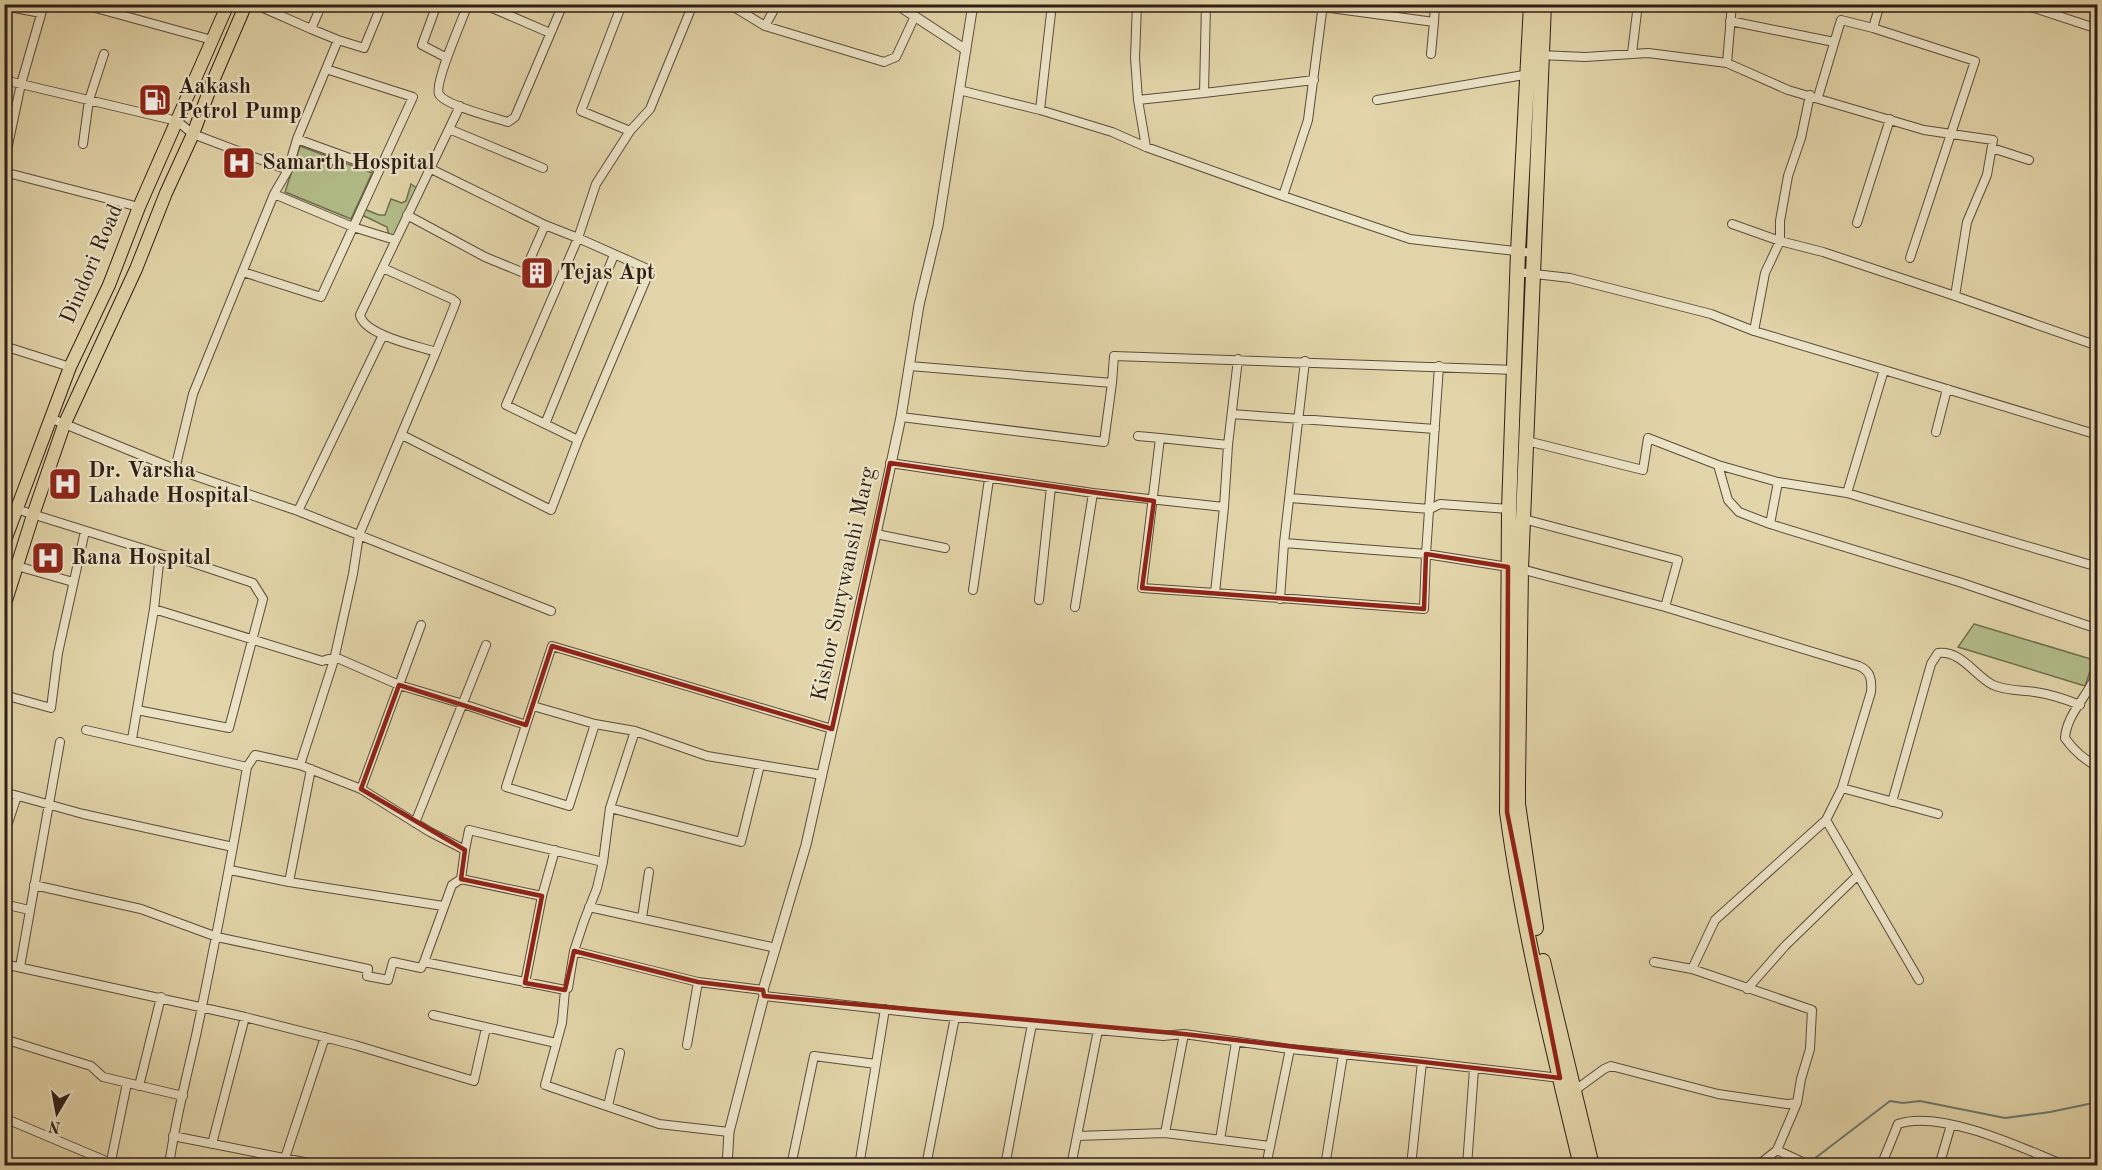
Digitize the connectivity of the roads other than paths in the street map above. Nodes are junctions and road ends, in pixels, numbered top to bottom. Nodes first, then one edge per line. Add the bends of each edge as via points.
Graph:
1 (81, 4) edge
2 (119, 4) edge
3 (228, 4) edge
4 (246, 4) edge
5 (254, 4) edge
6 (322, 4) edge
7 (381, 4) edge
8 (437, 4) edge
9 (468, 4) edge
10 (483, 4) edge
11 (563, 4) edge
12 (622, 4) edge
13 (693, 4) edge
14 (729, 4) edge
15 (777, 4) edge
16 (896, 4) edge
17 (973, 4) edge
18 (1052, 4) edge
19 (1137, 4) edge
20 (1206, 4) edge
21 (1435, 4) edge
22 (1531, 4) edge
23 (1544, 4) edge
24 (1638, 4) edge
25 (1732, 4) edge
26 (1880, 4) edge
27 (2022, 4) edge
28 (4, 6) edge
29 (1323, 6) edge
30 (43, 9) edge
31 (116, 15) junction
32 (915, 16) junction
33 (1730, 21) junction
34 (1434, 22) junction
35 (765, 26) junction
36 (1873, 28) junction
37 (311, 29) junction
38 (2097, 29) edge
39 (550, 33) junction
40 (212, 40) junction
41 (338, 40) junction
42 (1834, 42) junction
43 (966, 50) junction
44 (1632, 53) junction
45 (104, 54) dead end
46 (1431, 54) dead end
47 (1535, 55) junction
48 (447, 58) junction
49 (1727, 63) junction
50 (326, 69) junction
51 (1534, 74) junction
52 (4, 80) edge
53 (1314, 80) junction
54 (21, 84) junction
55 (959, 90) junction
56 (1204, 93) junction
57 (1814, 96) junction
58 (89, 100) junction
59 (1138, 100) junction
60 (1377, 100) dead end
61 (460, 106) junction
62 (1041, 110) junction
63 (1890, 119) junction
64 (177, 121) junction
65 (449, 129) junction
66 (630, 131) junction
67 (1531, 133) junction
68 (194, 134) junction
69 (1950, 134) junction
70 (297, 139) junction
71 (83, 144) dead end
72 (1146, 147) junction
73 (1992, 148) junction
74 (2029, 160) dead end
75 (4, 164) edge
76 (429, 168) junction
77 (543, 168) dead end
78 (380, 169) junction
79 (288, 170) junction
80 (4, 172) edge
81 (274, 194) junction
82 (1283, 196) junction
83 (1521, 196) junction
84 (1535, 196) junction
85 (139, 207) junction
86 (407, 214) junction
87 (1857, 223) dead end
88 (1732, 224) dead end
89 (544, 225) junction
90 (353, 227) junction
91 (578, 238) junction
92 (395, 240) junction
93 (1780, 241) junction
94 (1518, 252) junction
95 (1533, 253) junction
96 (614, 255) junction
97 (1910, 258) dead end
98 (382, 268) junction
99 (243, 272) junction
100 (1517, 272) junction
101 (1532, 273) junction
102 (1955, 296) junction
103 (1754, 332) junction
104 (382, 335) junction
105 (4, 346) edge
106 (2097, 346) edge
107 (435, 352) junction
108 (1238, 359) junction
109 (1305, 361) junction
110 (70, 366) junction
111 (910, 366) junction
112 (1439, 366) junction
113 (1514, 370) junction
114 (1529, 370) junction
115 (1884, 370) junction
116 (1112, 383) junction
117 (1947, 389) junction
118 (1232, 414) junction
119 (900, 417) junction
120 (50, 418) junction
121 (1298, 420) junction
122 (545, 424) junction
123 (64, 425) junction
124 (1435, 429) junction
125 (1936, 432) dead end
126 (402, 435) junction
127 (2097, 435) edge
128 (1138, 436) dead end
129 (1160, 438) junction
130 (578, 440) junction
131 (1527, 441) junction
132 (1228, 445) junction
133 (890, 463) junction
134 (1718, 465) junction
135 (175, 469) junction
136 (989, 479) junction
137 (1778, 483) junction
138 (1051, 487) junction
139 (1093, 493) junction
140 (1847, 493) junction
141 (1290, 498) junction
142 (1154, 501) junction
143 (1224, 507) junction
144 (16, 509) junction
145 (1430, 509) junction
146 (1509, 509) junction
147 (298, 511) junction
148 (33, 514) junction
149 (1524, 519) junction
150 (1770, 524) junction
151 (85, 531) junction
152 (876, 534) junction
153 (359, 535) junction
154 (4, 543) edge
155 (1284, 543) junction
156 (945, 548) dead end
157 (1426, 554) junction
158 (160, 555) junction
159 (17, 566) junction
160 (2097, 567) edge
161 (1515, 568) junction
162 (9, 579) edge
163 (73, 582) junction
164 (973, 590) dead end
165 (1215, 592) junction
166 (1280, 599) junction
167 (1039, 600) dead end
168 (4, 607) edge
169 (1665, 607) junction
170 (1075, 608) dead end
171 (154, 609) junction
172 (552, 611) dead end
173 (421, 625) dead end
174 (2097, 629) edge
175 (251, 639) junction
176 (486, 645) dead end
177 (334, 657) junction
178 (2097, 670) edge
179 (399, 685) junction
180 (4, 695) edge
181 (463, 704) junction
182 (2080, 705) junction
183 (533, 706) junction
184 (137, 710) junction
185 (595, 724) junction
186 (526, 726) junction
187 (832, 729) junction
188 (86, 730) dead end
189 (635, 731) junction
190 (132, 739) junction
191 (60, 742) dead end
192 (300, 765) junction
193 (760, 765) junction
194 (247, 767) junction
195 (2097, 767) edge
196 (311, 769) junction
197 (822, 775) junction
198 (1842, 788) junction
199 (360, 789) junction
200 (4, 792) edge
201 (17, 796) junction
202 (1892, 802) junction
203 (48, 804) junction
204 (610, 808) junction
205 (1938, 814) dead end
206 (1826, 820) junction
207 (415, 823) junction
208 (4, 836) edge
209 (233, 847) junction
210 (465, 850) junction
211 (555, 850) junction
212 (603, 862) junction
213 (230, 870) junction
214 (650, 872) dead end
215 (1858, 875) junction
216 (461, 879) junction
217 (290, 882) junction
218 (34, 885) junction
219 (542, 896) junction
220 (4, 904) edge
221 (442, 906) junction
222 (589, 907) junction
223 (29, 910) junction
224 (642, 918) junction
225 (217, 937) junction
226 (776, 948) junction
227 (574, 951) junction
228 (424, 962) junction
229 (1654, 962) dead end
230 (4, 964) edge
231 (20, 967) junction
232 (1692, 969) junction
233 (1919, 980) dead end
234 (525, 982) junction
235 (698, 982) junction
236 (1747, 989) junction
237 (565, 990) junction
238 (763, 993) junction
239 (161, 997) junction
240 (202, 1007) junction
241 (885, 1010) junction
242 (433, 1015) dead end
243 (245, 1017) junction
244 (955, 1017) junction
245 (1032, 1024) junction
246 (486, 1028) junction
247 (1098, 1030) junction
248 (1184, 1034) junction
249 (325, 1037) junction
250 (4, 1039) edge
251 (1236, 1042) junction
252 (556, 1043) junction
253 (687, 1045) dead end
254 (1290, 1049) junction
255 (620, 1053) dead end
256 (1344, 1055) junction
257 (1422, 1062) junction
258 (876, 1064) junction
259 (1474, 1070) junction
260 (1560, 1078) junction
261 (127, 1083) junction
262 (139, 1086) junction
263 (1574, 1091) junction
264 (183, 1095) junction
265 (1797, 1103) junction
266 (608, 1106) junction
267 (4, 1118) edge
268 (1951, 1125) junction
269 (729, 1132) junction
270 (1165, 1133) junction
271 (173, 1136) junction
272 (1077, 1136) junction
273 (1220, 1140) junction
274 (212, 1144) junction
275 (1270, 1146) junction
276 (1777, 1150) junction
277 (285, 1158) junction
278 (113, 1164) edge
279 (1809, 1164) edge
280 (319, 1165) edge
281 (169, 1166) edge
282 (727, 1166) edge
283 (790, 1166) edge
284 (859, 1166) edge
285 (926, 1166) edge
286 (1005, 1166) edge
287 (1071, 1166) edge
288 (1266, 1166) edge
289 (1325, 1166) edge
290 (1411, 1166) edge
291 (1467, 1166) edge
292 (1581, 1166) edge
293 (1592, 1166) edge
294 (1757, 1166) edge
295 (1881, 1166) edge
296 (1939, 1166) edge
297 (2066, 1166) edge

1 - 31 street
2 - 31 street
3 - 40 main road, Dindori Road
4 - 68 main road
5 - 37 street
6 - 37 street
7 - 41 street via 364,48
8 - 48 street via 422,45
9 - 48 street
10 - 39 street
11 - 39 street
12 - 66 street via 581,111
13 - 66 street via 650,109
14 - 35 street
15 - 35 street
16 - 32 street
17 - 43 street, Kishor Surywanshi Marg
18 - 62 street
19 - 59 street
20 - 56 street
21 - 34 street
22 - 47 highway
23 - 47 highway
24 - 44 street
25 - 33 street
26 - 36 street
27 - 38 street
28 - 30 street
29 - 34 street
29 - 53 street
30 - 54 street
31 - 40 street
32 - 35 street via 896,57 884,62
32 - 43 street
33 - 42 street
33 - 49 street
34 - 46 street
36 - 42 street via 1840,20
36 - 69 street via 1975,61
37 - 41 street
39 - 61 street via 512,121
40 - 64 main road, Dindori Road
41 - 50 street
42 - 57 street
43 - 55 street, Kishor Surywanshi Marg
44 - 47 street via 1585,57
44 - 49 street
45 - 58 street
47 - 51 highway
48 - 61 street via 439,94
49 - 57 street via 1788,90
50 - 70 street
50 - 78 street via 413,97
51 - 60 street
51 - 67 highway
52 - 54 street
53 - 56 street
53 - 82 street via 1308,120
54 - 58 street
54 - 75 street
55 - 62 street
55 - 111 street, Kishor Surywanshi Marg via 938,226 919,305
56 - 59 street
57 - 63 street
57 - 93 street via 1788,176
58 - 64 street
58 - 71 street
59 - 72 street
61 - 65 street
62 - 72 street
63 - 69 street
63 - 87 street
64 - 68 street
64 - 85 main road, Dindori Road
65 - 76 street
65 - 77 street
66 - 91 street via 596,184
67 - 83 highway
67 - 84 highway
68 - 79 street
68 - 123 main road
69 - 73 street via 1993,140
69 - 97 street
70 - 78 street
70 - 79 street
72 - 82 street
73 - 74 street
73 - 102 street via 1987,175 1967,222
76 - 86 street
76 - 89 street
78 - 90 street
79 - 81 street
80 - 85 street
81 - 90 street
81 - 99 street
82 - 94 street via 1410,239
83 - 84 highway
83 - 94 highway
84 - 95 highway
85 - 110 main road, Dindori Road via 109,285
86 - 89 street via 485,257 524,273
86 - 92 street
88 - 93 street
89 - 91 street
90 - 92 street
90 - 99 street via 321,297
91 - 96 street
91 - 122 street via 506,405
92 - 98 street
93 - 102 street
93 - 103 street via 1766,273
94 - 95 street
94 - 100 highway
95 - 101 highway
96 - 122 street
96 - 130 street via 650,270
98 - 104 street via 360,315 367,326
98 - 107 street via 456,302
99 - 135 street via 193,394
100 - 101 street
100 - 113 highway
101 - 103 street via 1570,278 1711,314
101 - 114 highway
102 - 106 street
103 - 115 street
104 - 107 street
104 - 147 street
105 - 110 street
107 - 126 street
108 - 109 street
108 - 116 street via 1114,356
108 - 118 street
109 - 112 street
109 - 121 street
110 - 120 main road, Dindori Road
111 - 116 street
111 - 119 street, Kishor Surywanshi Marg
112 - 113 street
112 - 124 street
113 - 114 street
113 - 146 highway
114 - 131 highway
115 - 117 street
115 - 140 street
116 - 119 street via 1104,442
117 - 125 street
117 - 127 street
118 - 121 street
118 - 132 street
119 - 133 street, Kishor Surywanshi Marg
120 - 123 street
120 - 144 main road, Dindori Road
121 - 124 street
121 - 141 street
122 - 130 street
123 - 135 street
123 - 148 main road
124 - 145 street
126 - 130 street via 551,510
126 - 153 street
128 - 129 street
129 - 132 street
129 - 142 street
131 - 134 street via 1643,470 1648,438
131 - 149 highway
132 - 143 street
133 - 136 street
133 - 152 street, Kishor Surywanshi Marg
134 - 137 street
134 - 150 street via 1728,500 1739,512
135 - 147 street
136 - 138 street
136 - 164 street
137 - 140 street
137 - 150 street
138 - 139 street
138 - 167 street
139 - 142 street
139 - 170 street
140 - 160 street
141 - 145 street
141 - 155 street
142 - 143 street
142 - 165 street via 1142,588
143 - 165 street
144 - 148 street
144 - 154 main road, Dindori Road
145 - 146 street via 1440,504
145 - 157 street
146 - 161 highway
147 - 153 street
148 - 151 street
148 - 159 main road
149 - 161 highway
149 - 169 street via 1678,560
150 - 174 street
151 - 158 street
151 - 163 street
152 - 156 street
152 - 187 street, Kishor Surywanshi Marg
153 - 172 street
153 - 177 street
155 - 157 street
155 - 166 street
157 - 161 street
157 - 166 street via 1424,609
158 - 171 street
158 - 175 street via 253,584 263,599
159 - 162 main road
159 - 163 street
161 - 169 street
161 - 260 highway via 1506,812
161 - 263 highway via 1518,804 1536,927
162 - 168 main road
163 - 180 street via 51,708
165 - 166 street
169 - 198 street via 1866,669 1872,682 1871,692
171 - 175 street
171 - 184 street
173 - 179 street
175 - 177 street via 322,660
175 - 184 street via 229,728
176 - 181 street
177 - 179 street
177 - 192 street
178 - 182 street
179 - 181 street
179 - 199 street
181 - 186 street
181 - 207 street
182 - 195 street via 2071,715 2065,738 2084,760
182 - 202 street via 2036,692 2000,687 1960,659 1938,653 1931,664
183 - 185 street
183 - 186 street
183 - 187 street via 552,646
184 - 190 street
185 - 186 street via 569,806 506,787
185 - 189 street
187 - 197 street, Kishor Surywanshi Marg
188 - 190 street
189 - 193 street via 707,756
189 - 204 street
190 - 194 street
191 - 203 street
192 - 194 street via 255,755
192 - 196 street
193 - 197 street
193 - 204 street via 741,842
194 - 209 street
196 - 199 street
196 - 217 street
197 - 226 street, Kishor Surywanshi Marg
198 - 202 street
198 - 206 street
199 - 207 street
200 - 201 street
201 - 203 street
201 - 208 street
202 - 205 street
203 - 209 street
203 - 218 street
204 - 212 street
206 - 215 street
206 - 232 street via 1715,920
207 - 210 street
209 - 213 street
210 - 211 street via 469,830
210 - 216 street
211 - 212 street
211 - 219 street
212 - 222 street
213 - 217 street
213 - 225 street
214 - 224 street
215 - 233 street
215 - 236 street
216 - 219 street
216 - 221 street via 452,885
217 - 221 street
218 - 223 street
218 - 225 street via 141,909
219 - 234 street
220 - 223 street
221 - 228 street
222 - 224 street
222 - 227 street
223 - 231 street
224 - 226 street
225 - 228 street via 369,969 367,976 388,980 393,962 421,968
225 - 240 street
226 - 238 street, Kishor Surywanshi Marg
227 - 235 street
227 - 237 street
228 - 234 street
229 - 232 street
230 - 231 street
231 - 239 street
232 - 236 street
234 - 237 street
235 - 238 street
235 - 253 street
236 - 265 street via 1812,1010 1810,1049
237 - 252 street
238 - 241 street
238 - 269 street, Kishor Surywanshi Marg
239 - 240 street
239 - 262 street
240 - 243 street
240 - 264 street
241 - 244 street
241 - 258 street
242 - 246 street
243 - 249 street
243 - 274 street
244 - 245 street
244 - 285 street
245 - 247 street
245 - 286 street
246 - 249 street via 474,1081
246 - 252 street
247 - 248 street
247 - 272 street
248 - 251 street
248 - 270 street
249 - 277 street
250 - 261 street via 91,1066 103,1077
251 - 254 street
251 - 273 street
252 - 266 street via 545,1085
254 - 256 street
254 - 275 street
255 - 266 street
256 - 257 street
256 - 289 street
257 - 259 street
257 - 290 street
258 - 283 street via 814,1056
258 - 284 street
259 - 260 street
259 - 291 street
260 - 292 highway
261 - 262 street
261 - 278 street
262 - 264 street
263 - 265 street via 1611,1066 1718,1094
263 - 293 highway
264 - 271 street
265 - 276 street
266 - 269 street via 659,1124
267 - 278 street
268 - 295 street via 1924,1121 1898,1124
268 - 296 street
268 - 297 street via 2005,1140
269 - 282 street, Kishor Surywanshi Marg
270 - 272 street
270 - 273 street
271 - 274 street
271 - 281 street
272 - 287 street
273 - 275 street
274 - 277 street
275 - 288 street
276 - 279 street
276 - 294 street
277 - 280 street

